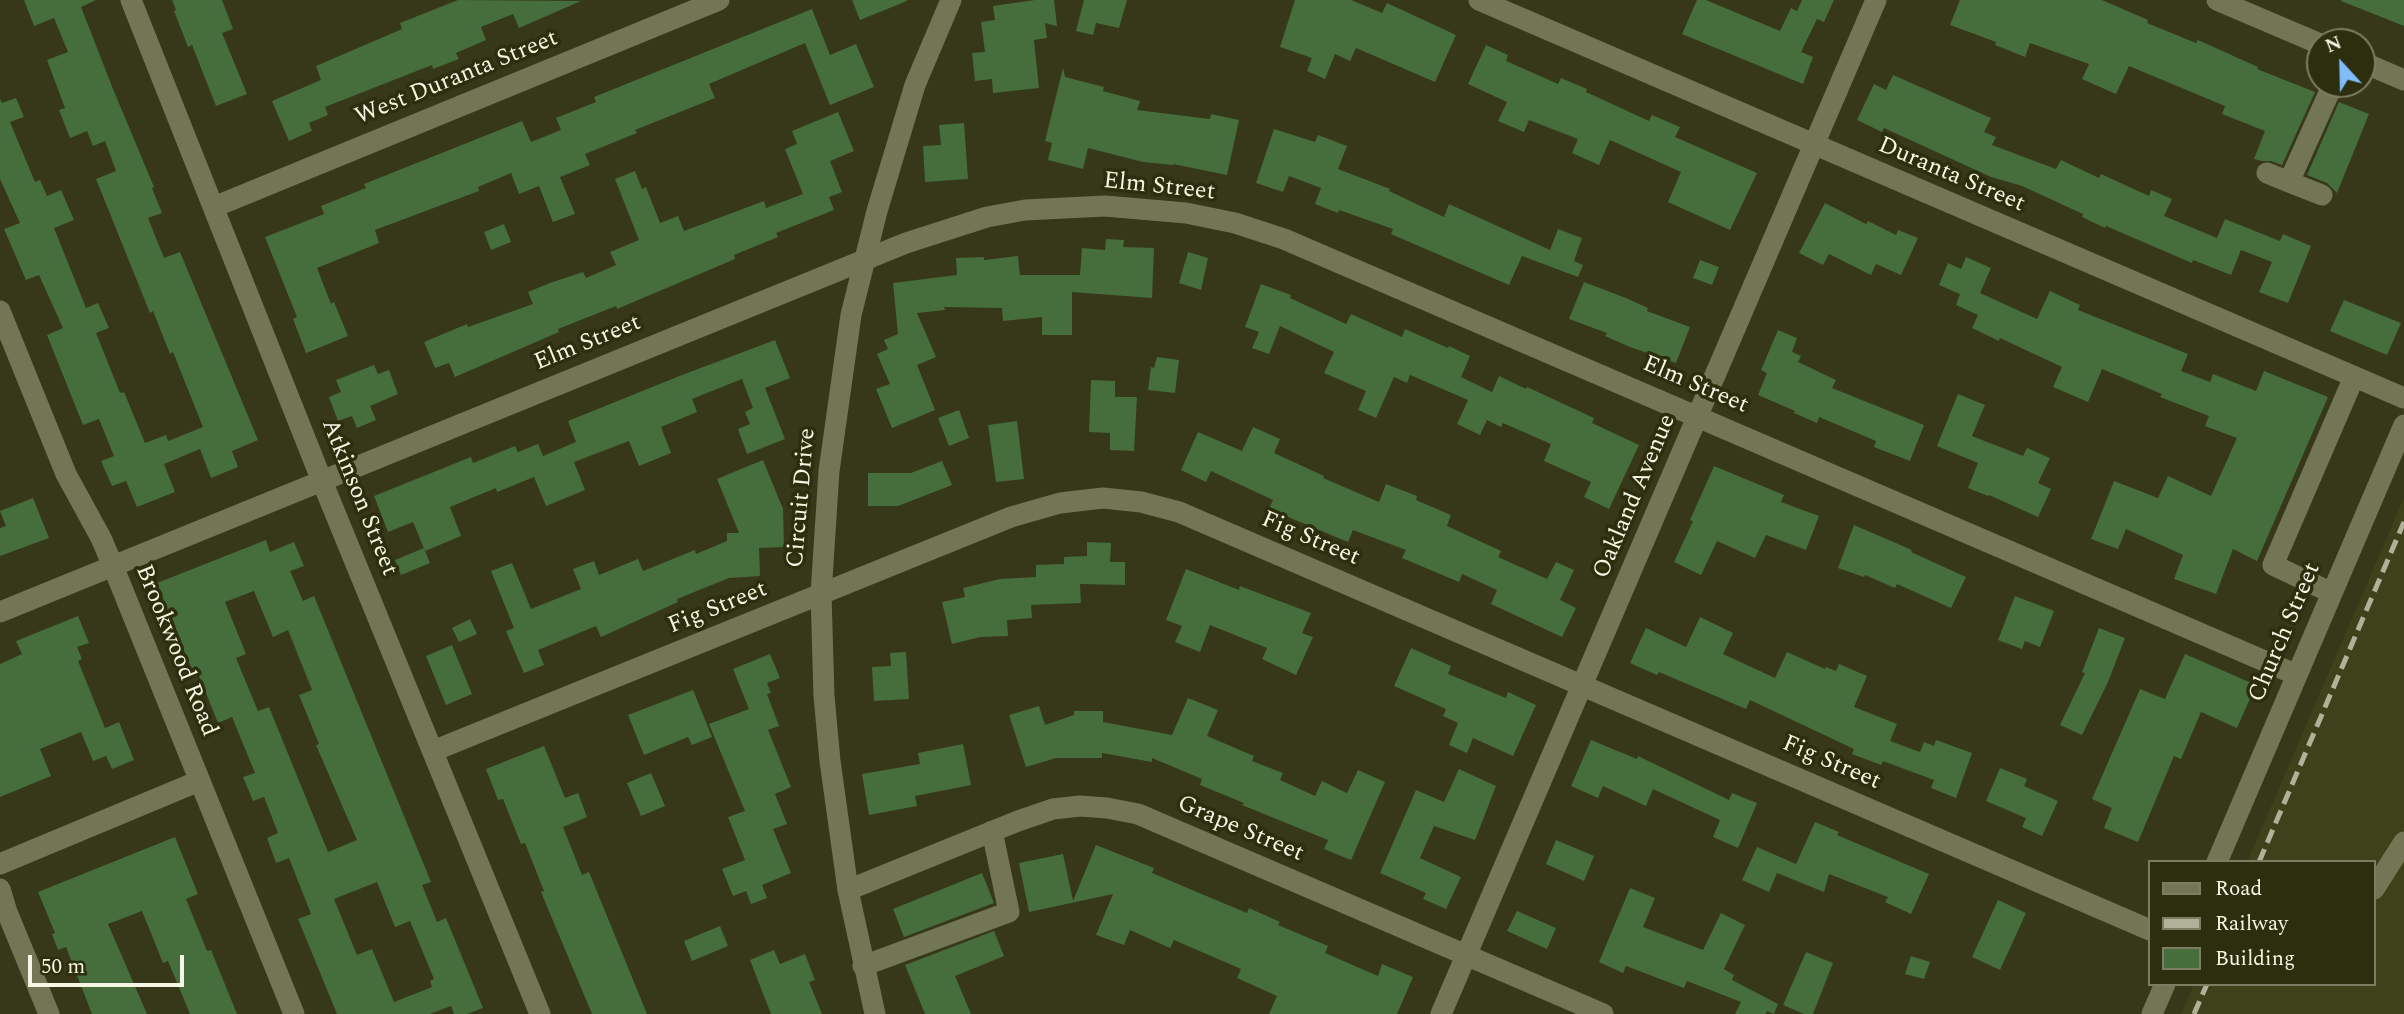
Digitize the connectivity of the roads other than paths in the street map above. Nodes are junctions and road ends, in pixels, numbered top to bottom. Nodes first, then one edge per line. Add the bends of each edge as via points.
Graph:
1 (131, 0) edge
2 (719, 0) edge
3 (951, 0) edge
4 (1479, 0) edge
5 (1876, 0) edge
6 (2217, 0) edge
7 (2306, 38) edge
8 (2376, 68) edge
9 (2404, 80) edge
10 (2327, 98) edge
11 (1813, 145) junction
12 (2267, 173) dead end
13 (2289, 182) junction
14 (2322, 195) dead end
15 (214, 207) junction
16 (864, 260) junction
17 (0, 311) edge
18 (7, 351) edge
19 (2354, 377) junction
20 (2404, 398) edge
21 (1699, 416) junction
22 (2404, 425) edge
23 (322, 481) junction
24 (113, 566) junction
25 (2332, 593) junction
26 (821, 594) junction
27 (0, 612) edge
28 (2297, 675) junction
29 (1583, 686) junction
30 (433, 751) junction
31 (200, 781) junction
32 (992, 831) junction
33 (2404, 842) edge
34 (2218, 860) edge
35 (0, 864) edge
36 (2376, 886) edge
37 (0, 889) edge
38 (848, 890) junction
39 (2148, 929) edge
40 (1466, 955) junction
41 (863, 966) junction
42 (2164, 986) edge
43 (49, 1014) edge
44 (294, 1014) edge
45 (540, 1014) edge
46 (875, 1014) edge
47 (1441, 1014) edge
48 (1603, 1014) edge
49 (2152, 1014) edge

1 - 15 street, Atkinson Street
2 - 15 street, West Duranta Street
3 - 16 street, Circuit Drive via 915,85
4 - 11 street, Duranta Street
5 - 11 street, Oakland Avenue
6 - 7 street
8 - 9 street
10 - 13 street
11 - 19 street, Duranta Street
11 - 21 street, Oakland Avenue
12 - 13 street
13 - 14 street
15 - 23 street, Atkinson Street
16 - 21 street, Elm Street via 948,228 1024,211 1105,206 1186,213 1284,239
16 - 23 street, Elm Street
16 - 26 street, Circuit Drive via 851,315 829,471
17 - 18 street, Brookwood Road
18 - 24 street, Brookwood Road
19 - 20 street, Duranta Street
19 - 25 street via 2273,565
21 - 28 street, Elm Street
21 - 29 street, Oakland Avenue
22 - 25 street, Church Street
23 - 24 street, Elm Street
23 - 30 street, Atkinson Street
24 - 27 street, Elm Street
24 - 31 street, Brookwood Road
25 - 28 street, Church Street
26 - 29 street, Fig Street via 1048,506 1103,498 1141,502 1179,512
26 - 30 street, Fig Street
26 - 38 street, Circuit Drive via 824,696
28 - 34 street, Church Street
29 - 39 street, Fig Street
29 - 40 street, Oakland Avenue
30 - 45 street, Atkinson Street
31 - 35 street
31 - 44 street, Brookwood Road
32 - 38 street, Grape Street
32 - 40 street, Grape Street via 1053,809 1080,806 1138,814
32 - 41 street via 1009,912
33 - 36 street
37 - 43 street
38 - 41 street, Circuit Drive
40 - 47 street, Oakland Avenue
40 - 48 street, Grape Street
41 - 46 street, Circuit Drive
42 - 49 street

